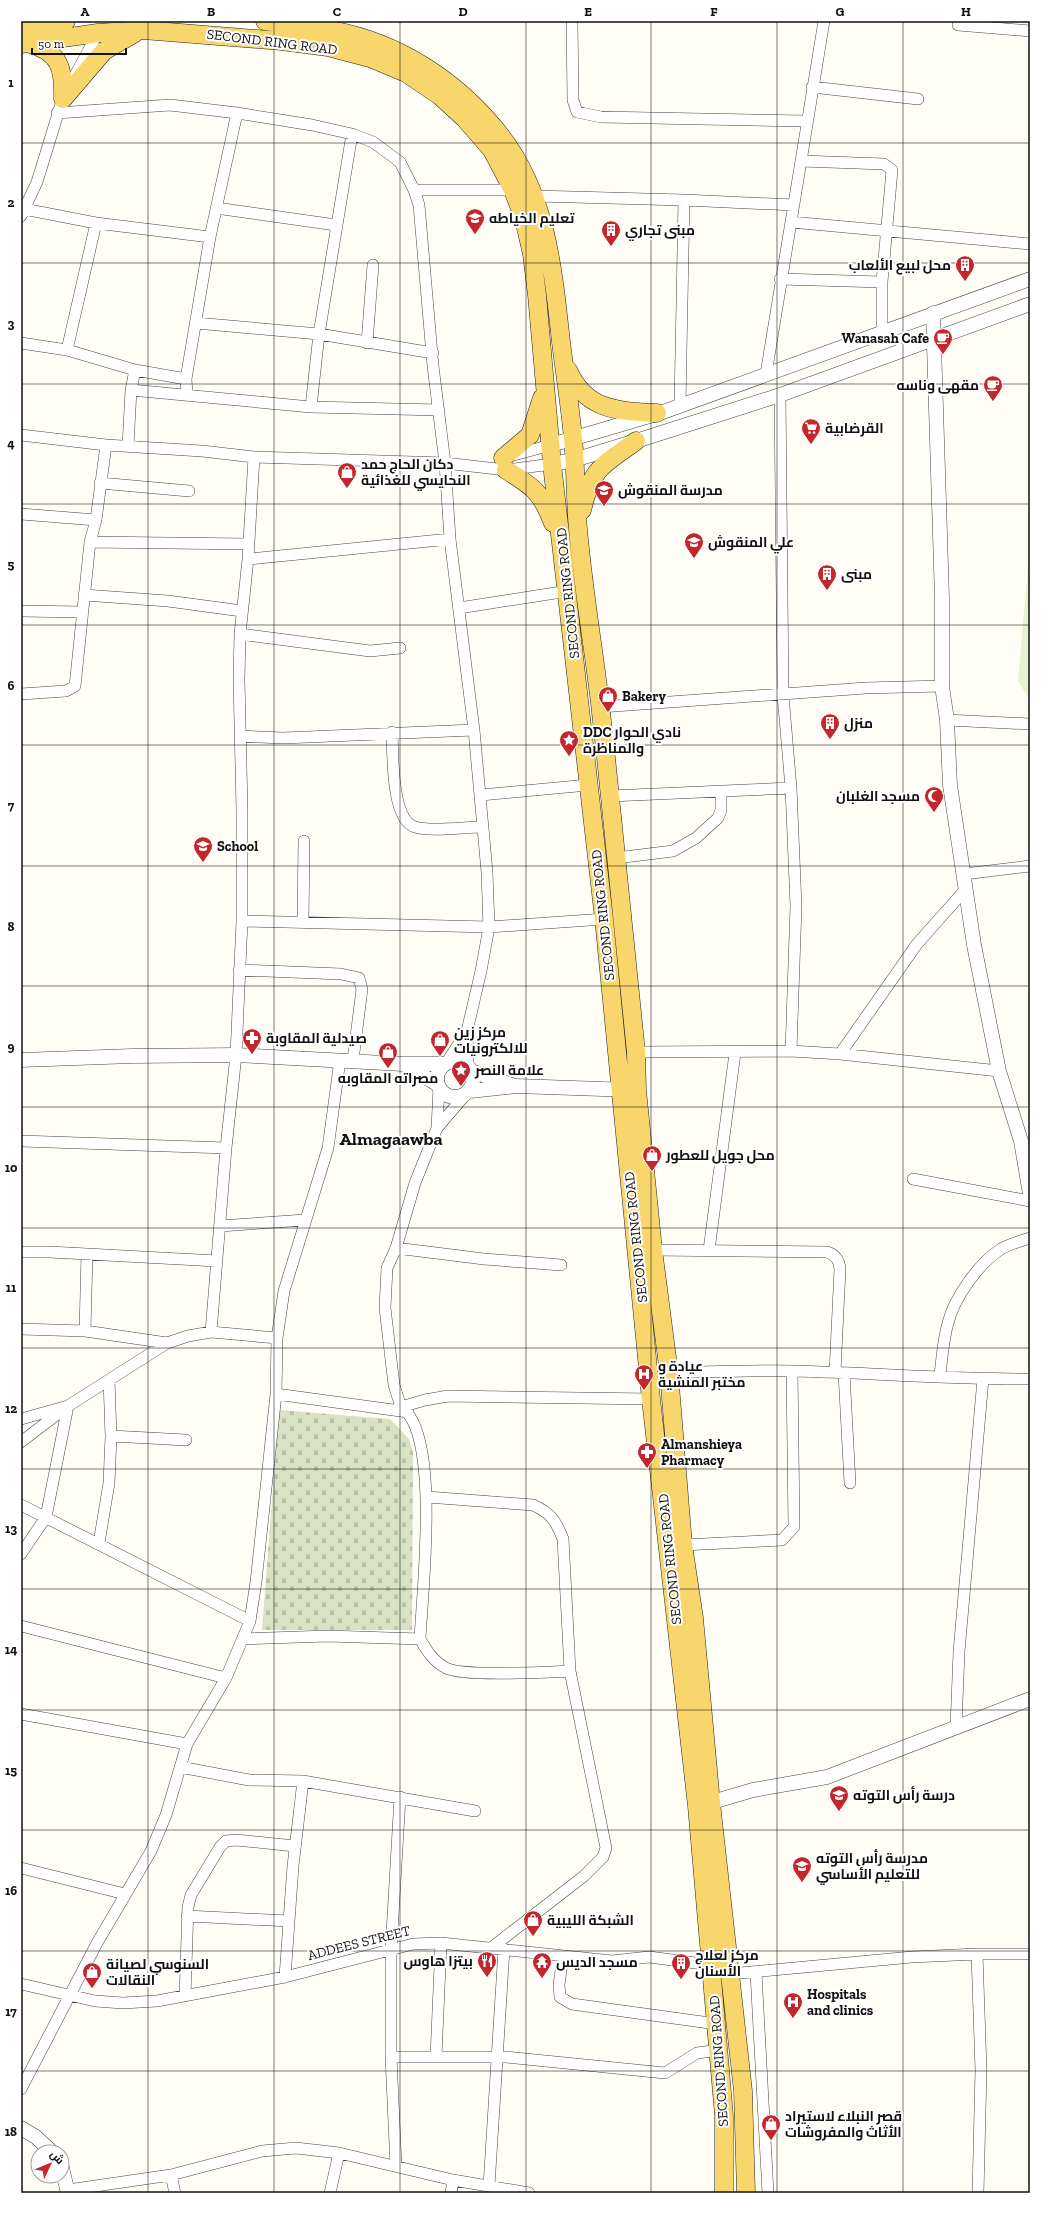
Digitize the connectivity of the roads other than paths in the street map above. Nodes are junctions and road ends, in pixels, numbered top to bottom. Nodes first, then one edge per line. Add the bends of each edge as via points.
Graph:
1 (64, 21) edge
2 (265, 21) edge
3 (572, 21) edge
4 (824, 21) edge
5 (958, 25) dead end
6 (101, 27) edge
7 (143, 30) junction
8 (1030, 31) edge
9 (23, 38) edge
10 (812, 87) junction
11 (918, 99) dead end
12 (60, 106) junction
13 (237, 113) junction
14 (807, 121) junction
15 (352, 134) junction
16 (801, 161) junction
17 (414, 190) junction
18 (513, 190) junction
19 (535, 196) junction
20 (684, 200) junction
21 (794, 205) junction
22 (216, 208) junction
23 (23, 212) edge
24 (791, 222) junction
25 (96, 223) junction
26 (336, 225) junction
27 (885, 232) junction
28 (210, 237) junction
29 (1030, 244) edge
30 (373, 264) dead end
31 (780, 279) junction
32 (1030, 279) edge
33 (882, 282) junction
34 (1030, 304) edge
35 (933, 313) junction
36 (196, 323) junction
37 (882, 332) junction
38 (319, 334) junction
39 (936, 338) junction
40 (21, 342) edge
41 (367, 343) junction
42 (67, 350) junction
43 (433, 353) junction
44 (563, 359) junction
45 (135, 370) junction
46 (766, 374) junction
47 (186, 378) junction
48 (545, 387) junction
49 (131, 390) junction
50 (187, 394) junction
51 (780, 395) junction
52 (680, 404) junction
53 (311, 407) junction
54 (439, 410) junction
55 (657, 413) junction
56 (21, 435) edge
57 (573, 439) junction
58 (636, 441) junction
59 (106, 445) junction
60 (551, 445) junction
61 (128, 446) junction
62 (254, 457) junction
63 (574, 460) junction
64 (445, 463) junction
65 (505, 464) junction
66 (552, 464) junction
67 (100, 483) junction
68 (189, 491) dead end
69 (21, 514) edge
70 (96, 520) junction
71 (578, 530) junction
72 (450, 539) junction
73 (90, 542) junction
74 (248, 544) junction
75 (562, 545) junction
76 (248, 559) junction
77 (568, 591) junction
78 (84, 595) junction
79 (459, 608) junction
80 (21, 611) edge
81 (242, 611) junction
82 (83, 612) junction
83 (240, 634) junction
84 (400, 648) dead end
85 (942, 686) junction
86 (21, 694) edge
87 (783, 695) junction
88 (600, 707) junction
89 (946, 720) junction
90 (1030, 724) edge
91 (474, 730) junction
92 (392, 732) junction
93 (240, 736) junction
94 (588, 785) junction
95 (790, 788) junction
96 (721, 792) junction
97 (481, 795) junction
98 (610, 796) junction
99 (482, 827) junction
100 (304, 841) dead end
101 (616, 858) junction
102 (1030, 866) edge
103 (964, 874) junction
104 (965, 890) junction
105 (604, 919) junction
106 (242, 921) junction
107 (303, 922) junction
108 (489, 927) junction
109 (239, 970) junction
110 (467, 1031) junction
111 (791, 1051) junction
112 (636, 1052) junction
113 (735, 1053) junction
114 (840, 1054) junction
115 (236, 1055) junction
116 (21, 1060) edge
117 (347, 1060) junction
118 (446, 1063) junction
119 (403, 1064) junction
120 (470, 1068) junction
121 (999, 1071) junction
122 (438, 1086) junction
123 (516, 1086) junction
124 (629, 1090) junction
125 (468, 1093) junction
126 (437, 1128) junction
127 (21, 1141) edge
128 (1025, 1141) edge
129 (226, 1148) junction
130 (913, 1179) dead end
131 (1030, 1194) edge
132 (1030, 1201) edge
133 (306, 1220) junction
134 (220, 1226) junction
135 (1030, 1238) edge
136 (396, 1248) junction
137 (653, 1250) junction
138 (709, 1250) junction
139 (21, 1252) edge
140 (87, 1254) junction
141 (218, 1261) junction
142 (561, 1264) dead end
143 (21, 1329) edge
144 (85, 1331) junction
145 (211, 1332) junction
146 (277, 1338) junction
147 (167, 1343) junction
148 (792, 1371) junction
149 (840, 1372) junction
150 (669, 1373) junction
151 (940, 1375) junction
152 (983, 1379) junction
153 (1030, 1379) edge
154 (108, 1380) junction
155 (276, 1394) junction
156 (651, 1399) junction
157 (68, 1406) junction
158 (405, 1409) junction
159 (21, 1419) edge
160 (111, 1436) junction
161 (186, 1440) dead end
162 (21, 1442) edge
163 (850, 1483) dead end
164 (427, 1497) junction
165 (21, 1504) edge
166 (46, 1517) junction
167 (99, 1543) junction
168 (683, 1545) junction
169 (21, 1554) edge
170 (250, 1621) junction
171 (21, 1626) edge
172 (243, 1639) junction
173 (420, 1639) junction
174 (570, 1671) junction
175 (226, 1678) junction
176 (1030, 1699) edge
177 (21, 1714) edge
178 (956, 1727) junction
179 (187, 1744) junction
180 (180, 1767) junction
181 (303, 1781) junction
182 (400, 1798) junction
183 (704, 1804) junction
184 (475, 1811) dead end
185 (295, 1846) junction
186 (21, 1868) edge
187 (124, 1894) junction
188 (187, 1916) junction
189 (289, 1921) junction
190 (441, 1943) junction
191 (490, 1948) junction
192 (504, 1949) junction
193 (391, 1950) junction
194 (977, 1954) junction
195 (1030, 1954) edge
196 (563, 1956) junction
197 (712, 1965) junction
198 (756, 1973) junction
199 (730, 1974) junction
200 (285, 1977) junction
201 (21, 1984) edge
202 (69, 1996) junction
203 (185, 1996) junction
204 (717, 2024) junction
205 (720, 2050) junction
206 (391, 2056) junction
207 (436, 2057) junction
208 (497, 2057) junction
209 (21, 2089) edge
210 (21, 2128) edge
211 (43, 2144) edge
212 (339, 2153) junction
213 (396, 2166) junction
214 (171, 2175) junction
215 (453, 2180) junction
216 (489, 2186) junction
217 (68, 2191) edge
218 (175, 2193) edge
219 (330, 2193) edge
220 (451, 2193) edge
221 (529, 2193) edge
222 (724, 2193) edge
223 (746, 2193) edge
224 (768, 2193) edge
225 (978, 2193) edge

1 - 9 main road
2 - 19 main road, SECOND RING ROAD via 333,30 372,40 410,57 446,80 475,106 502,137 520,165
3 - 14 street via 572,100 578,112 601,117
4 - 10 street
5 - 8 street
6 - 7 main road, SECOND RING ROAD
6 - 9 main road, SECOND RING ROAD
6 - 12 street
7 - 12 main road via 104,51
7 - 18 main road, SECOND RING ROAD via 328,47 370,58 406,73 440,96 465,119 492,150
9 - 12 main road via 50,52 58,62 63,73
10 - 11 street
10 - 14 street
12 - 13 street via 170,105
12 - 23 street via 37,182
13 - 15 street
13 - 22 street
14 - 16 street
15 - 17 street via 373,142 400,162
15 - 26 street
16 - 21 street
16 - 27 street via 889,166 892,173
17 - 18 street
17 - 43 street via 419,205
18 - 48 main road, SECOND RING ROAD via 524,219 532,254
19 - 20 street
19 - 44 main road, SECOND RING ROAD via 546,230
20 - 21 street
20 - 52 street
21 - 24 street
22 - 26 street
22 - 28 street
23 - 25 street
24 - 27 street
24 - 31 street
25 - 28 street
25 - 42 street
26 - 38 street
27 - 29 street
27 - 33 street
28 - 36 street
30 - 41 street
31 - 33 street
31 - 46 street
32 - 35 street
33 - 37 street
34 - 39 street
35 - 37 street
35 - 39 street
36 - 38 street
36 - 47 street
37 - 46 street
38 - 41 street
38 - 53 street
39 - 51 street
39 - 85 street
40 - 42 street
41 - 43 street
42 - 45 street
43 - 54 street
44 - 55 main road via 574,384 586,397 620,411
44 - 57 main road, SECOND RING ROAD
45 - 47 street
45 - 49 street
46 - 52 street
47 - 50 street
48 - 60 main road, SECOND RING ROAD
48 - 65 main road via 530,435
49 - 50 street
49 - 61 street
50 - 53 street
51 - 58 street
51 - 87 street
52 - 55 street
53 - 54 street
54 - 64 street
55 - 57 street
56 - 59 street
57 - 60 street
57 - 63 main road, SECOND RING ROAD
58 - 63 street
58 - 71 main road via 599,467 590,481
59 - 61 street
59 - 67 street
60 - 65 street
60 - 66 main road, SECOND RING ROAD
61 - 62 street
62 - 64 street
62 - 74 street
63 - 66 street
63 - 71 main road, SECOND RING ROAD
64 - 65 street via 478,466
64 - 72 street
65 - 66 street
65 - 75 main road via 528,483 544,501
66 - 75 main road, SECOND RING ROAD
67 - 68 street
67 - 70 street
69 - 70 street
70 - 73 street
71 - 88 main road, SECOND RING ROAD
72 - 76 street
72 - 79 street
73 - 74 street
73 - 78 street
74 - 76 street
75 - 77 main road, SECOND RING ROAD
76 - 81 street
77 - 79 street
77 - 94 main road, SECOND RING ROAD
78 - 81 street via 168,601
78 - 82 street
79 - 91 street
80 - 82 street
81 - 83 street
82 - 86 street via 75,686 66,691
83 - 84 street via 370,651
83 - 93 street
85 - 87 street via 866,688
85 - 89 street
87 - 88 street
87 - 95 street
88 - 98 main road, SECOND RING ROAD
89 - 90 street
89 - 103 street via 950,785
91 - 92 street
91 - 97 street
92 - 93 street via 283,738
92 - 99 street via 397,803 406,821 414,827 426,828
93 - 106 street
94 - 97 street
94 - 105 main road, SECOND RING ROAD
95 - 96 street
95 - 111 street via 796,906
96 - 98 street
96 - 101 street via 721,810 718,818 696,838 673,851
97 - 99 street
98 - 101 main road, SECOND RING ROAD
99 - 108 street via 488,872
100 - 107 street
101 - 112 main road, SECOND RING ROAD
102 - 103 street
103 - 104 street
104 - 114 street via 917,944
104 - 121 street
105 - 108 street
105 - 124 main road, SECOND RING ROAD
106 - 107 street
106 - 109 street
107 - 108 street
108 - 110 street via 482,971
109 - 115 street
109 - 117 street via 341,974 359,978 362,990
110 - 118 street
110 - 120 street
111 - 113 street
111 - 114 street
112 - 113 street
112 - 124 main road, SECOND RING ROAD
113 - 138 street
114 - 121 street
115 - 116 street
115 - 117 street
115 - 129 street
117 - 119 street
117 - 133 street via 328,1148
118 - 119 street
118 - 120 street via 462,1062
118 - 122 street via 439,1070
119 - 122 street
120 - 123 street
120 - 125 street via 474,1081
121 - 128 street
122 - 125 street via 451,1098
122 - 126 street
123 - 124 street
123 - 125 street
124 - 137 main road, SECOND RING ROAD
124 - 156 main road, SECOND RING ROAD
125 - 126 street
126 - 136 street via 415,1183
127 - 129 street
128 - 131 street
129 - 134 street
130 - 132 street
133 - 134 street
133 - 146 street via 284,1291
134 - 141 street
135 - 151 street via 1000,1250 989,1259 962,1292 947,1324
136 - 142 street via 484,1259
136 - 158 street via 387,1268 385,1308 394,1385
137 - 138 street
137 - 150 main road, SECOND RING ROAD
138 - 149 street via 827,1252 837,1258 840,1269
139 - 140 street
140 - 141 street
140 - 144 street
141 - 145 street
143 - 144 street
144 - 147 street
145 - 146 street
145 - 147 street
146 - 155 street
147 - 154 street
148 - 149 street
148 - 150 street
148 - 168 street via 794,1527 782,1540
149 - 151 street
149 - 163 street
150 - 168 main road, SECOND RING ROAD
151 - 152 street
152 - 153 street
152 - 178 street via 959,1652
154 - 157 street
154 - 160 street
155 - 158 street
155 - 170 street
156 - 158 street via 448,1396 425,1400
156 - 183 main road, SECOND RING ROAD
157 - 159 street
157 - 162 street
157 - 166 street
158 - 164 street via 418,1433
160 - 161 street
160 - 167 street via 109,1483
164 - 173 street
164 - 174 street via 533,1506 546,1511 554,1520 563,1539
165 - 166 street
166 - 167 street
166 - 169 street
167 - 170 street
168 - 183 main road, SECOND RING ROAD via 694,1618
170 - 172 street
171 - 175 street
172 - 173 street via 328,1636
172 - 175 street
173 - 174 street via 437,1662 457,1672
174 - 191 street via 605,1853 584,1876
175 - 179 street
176 - 178 street
177 - 179 street
178 - 183 street via 827,1777 753,1790
179 - 180 street
180 - 181 street via 249,1780
180 - 187 street via 166,1815 151,1851
181 - 182 street
181 - 185 street
182 - 184 street
182 - 193 street
183 - 197 main road, SECOND RING ROAD
183 - 199 main road, SECOND RING ROAD
185 - 188 street via 236,1840 226,1842 220,1847 192,1895
185 - 189 street
186 - 187 street
187 - 202 street
188 - 189 street
188 - 203 street
189 - 200 street
190 - 191 street, ADDEES STREET
190 - 193 street, ADDEES STREET via 413,1944
190 - 207 street
191 - 192 street, ADDEES STREET
192 - 196 street, ADDEES STREET
192 - 208 street
193 - 200 street, ADDEES STREET
193 - 206 street
194 - 195 street
194 - 198 street
194 - 225 street via 981,2070
196 - 197 street, ADDEES STREET via 612,1962 650,1958
196 - 204 street via 560,1997 572,2004
197 - 199 street, ADDEES STREET
197 - 204 main road, SECOND RING ROAD
198 - 199 street
198 - 224 street
199 - 223 main road, SECOND RING ROAD via 743,2091
200 - 203 street, ADDEES STREET
201 - 202 street, ADDEES STREET
202 - 203 street, ADDEES STREET via 123,2004
202 - 209 street
204 - 205 main road, SECOND RING ROAD
205 - 208 street via 697,2053 665,2073
205 - 222 main road, SECOND RING ROAD via 724,2116
206 - 207 street
206 - 213 street
207 - 208 street
208 - 216 street
210 - 211 street
212 - 213 street
212 - 214 street via 296,2148 262,2151
212 - 219 street
213 - 215 street
214 - 217 street
214 - 218 street
215 - 216 street
215 - 220 street
216 - 221 street

